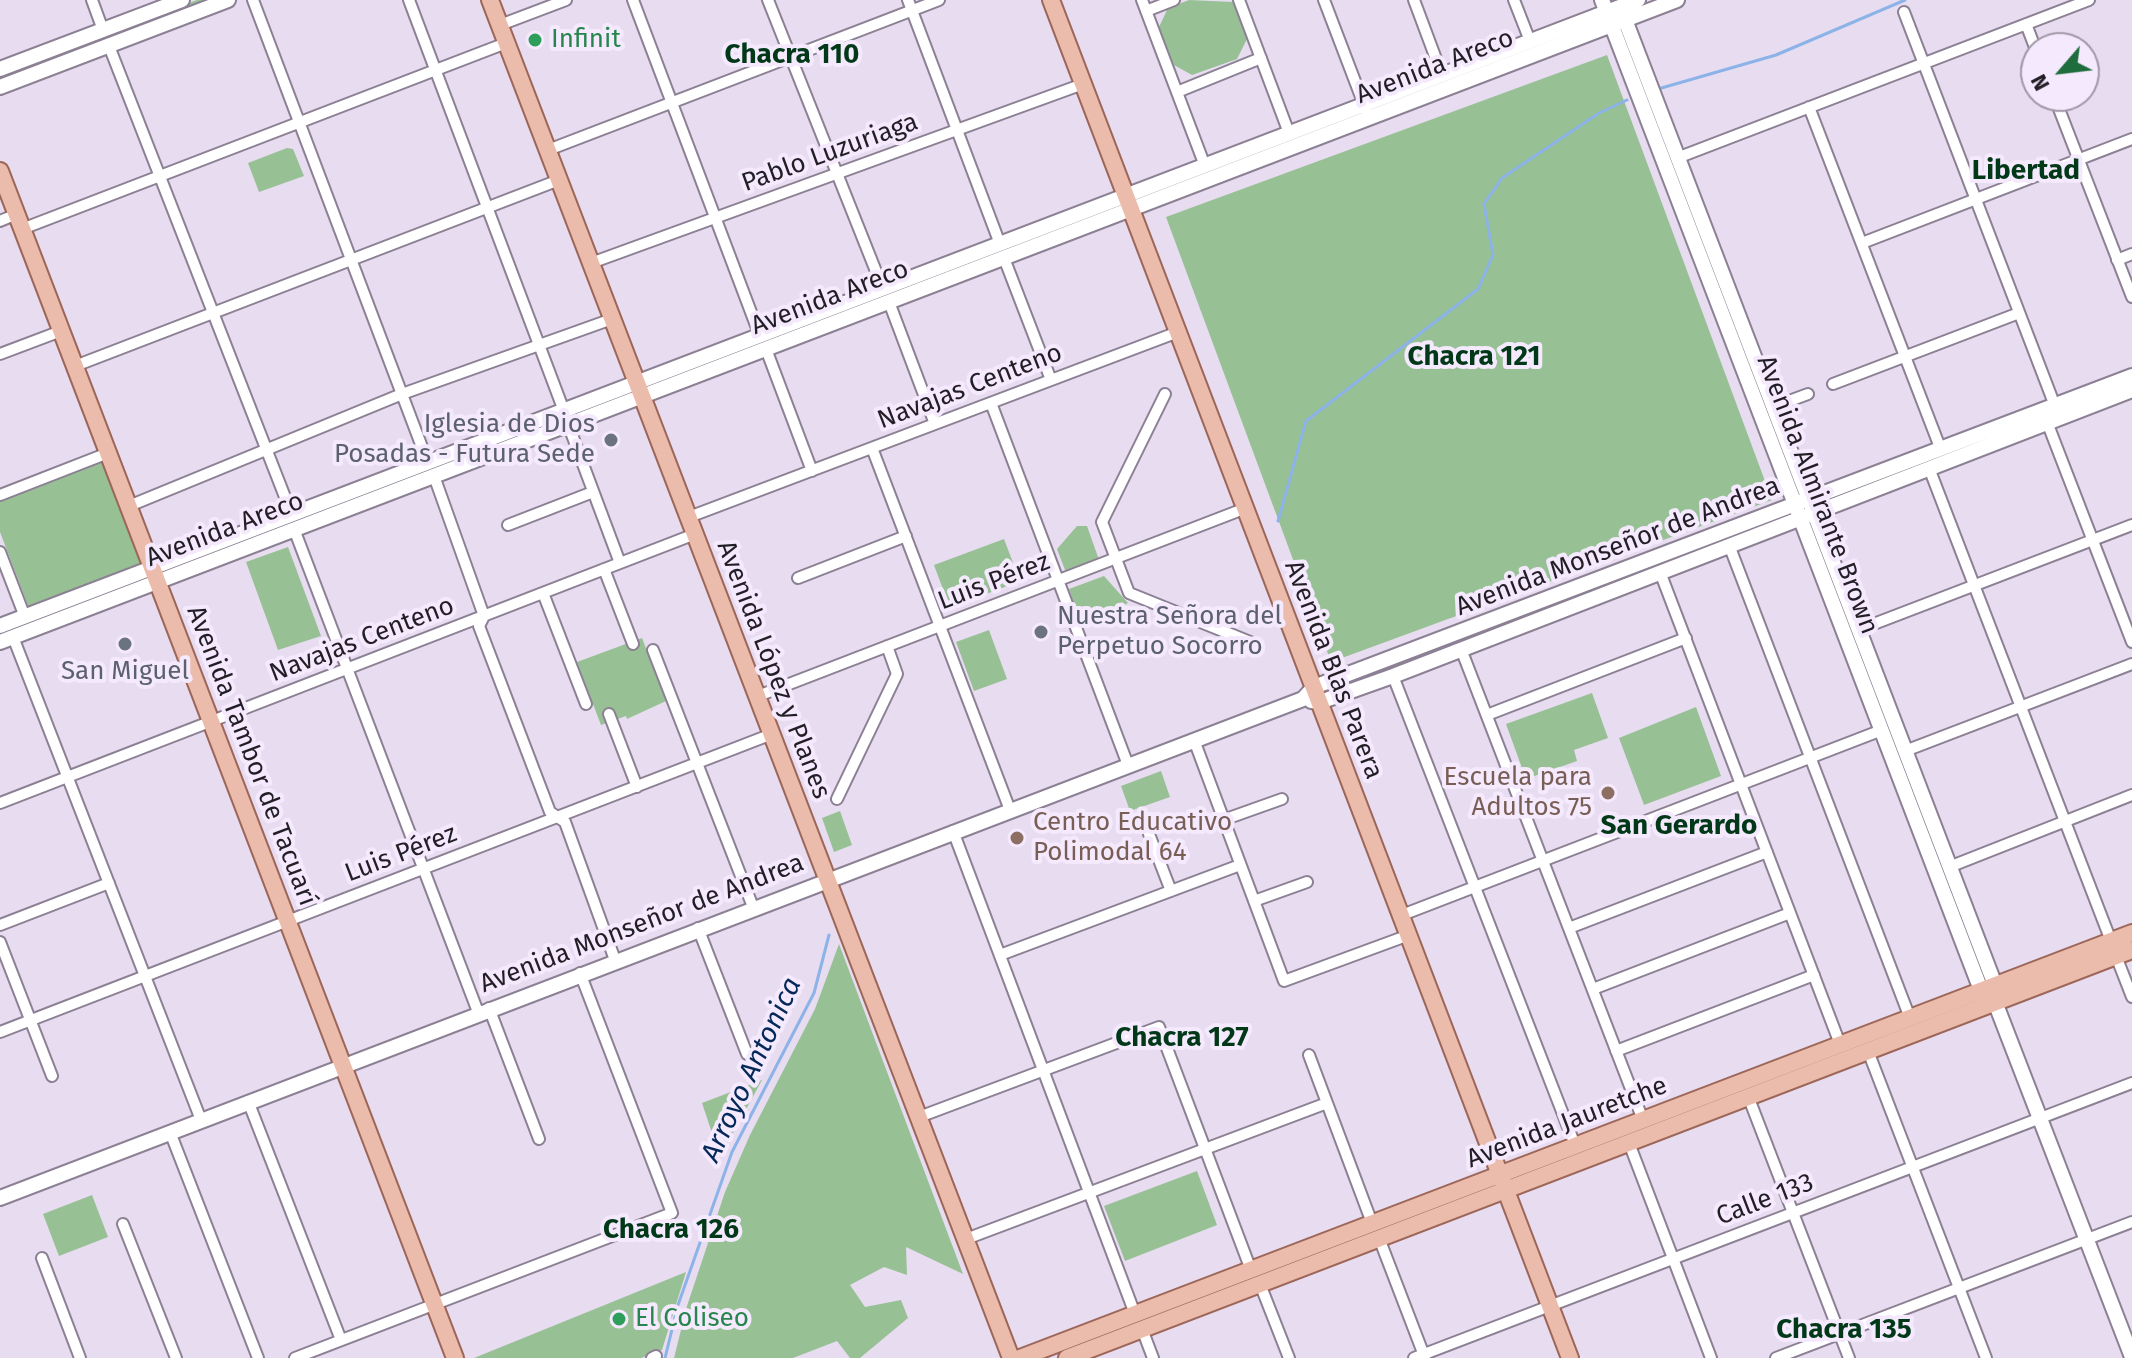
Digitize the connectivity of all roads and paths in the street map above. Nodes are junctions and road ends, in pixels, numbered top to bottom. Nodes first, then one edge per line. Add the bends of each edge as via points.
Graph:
1 (92, 0) edge
2 (182, 0) edge
3 (228, 0) edge
4 (253, 0) edge
5 (409, 0) edge
6 (490, 0) edge
7 (566, 0) edge
8 (633, 0) edge
9 (768, 0) edge
10 (939, 0) edge
11 (1051, 0) edge
12 (1174, 0) edge
13 (1239, 0) edge
14 (1324, 0) edge
15 (1414, 0) edge
16 (1514, 0) edge
17 (1638, 0) edge
18 (1677, 0) edge
19 (2089, 0) edge
20 (910, 5) edge
21 (1144, 6) edge
22 (1613, 11) edge
23 (1904, 12) dead end
24 (2026, 24) junction
25 (500, 25) junction
26 (103, 30) junction
27 (2029, 32) edge
28 (1530, 41) junction
29 (506, 43) junction
30 (109, 46) junction
31 (791, 57) junction
32 (1261, 58) junction
33 (1924, 64) junction
34 (0, 69) edge
35 (435, 70) junction
36 (1442, 75) junction
37 (1083, 84) junction
38 (0, 87) edge
39 (1177, 92) junction
40 (672, 103) junction
41 (1809, 107) junction
42 (1367, 111) junction
43 (2060, 112) edge
44 (299, 122) junction
45 (957, 130) junction
46 (1289, 133) junction
47 (2132, 139) edge
48 (548, 150) junction
49 (1677, 158) junction
50 (2079, 160) junction
51 (1205, 166) junction
52 (0, 171) edge
53 (837, 174) junction
54 (160, 176) junction
55 (559, 180) junction
56 (1976, 199) junction
57 (1128, 202) junction
58 (487, 208) junction
59 (715, 218) junction
60 (0, 221) edge
61 (19, 222) junction
62 (1862, 243) junction
63 (1002, 251) junction
64 (2132, 254) edge
65 (352, 260) junction
66 (2117, 260) junction
67 (591, 263) junction
68 (886, 295) junction
69 (2132, 297) edge
70 (213, 313) junction
71 (2019, 313) junction
72 (612, 319) junction
73 (61, 331) junction
74 (1178, 332) junction
75 (763, 342) junction
76 (540, 345) junction
77 (0, 354) edge
78 (1905, 357) junction
79 (75, 366) junction
80 (2132, 376) edge
81 (1051, 380) junction
82 (1833, 384) dead end
83 (639, 390) junction
84 (2132, 390) edge
85 (402, 394) junction
86 (1165, 394) dead end
87 (1808, 394) dead end
88 (991, 403) junction
89 (2055, 406) junction
90 (1773, 407) junction
91 (566, 418) junction
92 (2047, 422) junction
93 (935, 424) junction
94 (872, 448) junction
95 (266, 449) junction
96 (1941, 450) junction
97 (108, 453) junction
98 (1929, 468) junction
99 (431, 469) junction
100 (812, 471) junction
101 (593, 492) junction
102 (0, 495) edge
103 (129, 506) junction
104 (1246, 508) junction
105 (1804, 509) junction
106 (689, 517) junction
107 (293, 522) junction
108 (508, 525) dead end
109 (2132, 525) edge
110 (695, 534) junction
111 (906, 536) junction
112 (2093, 540) junction
113 (1729, 545) junction
114 (0, 552) edge
115 (1115, 559) junction
116 (620, 563) junction
117 (604, 569) junction
118 (1660, 572) junction
119 (155, 575) junction
120 (798, 578) dead end
121 (1058, 581) junction
122 (1974, 585) junction
123 (543, 593) junction
124 (484, 616) junction
125 (25, 617) junction
126 (0, 626) edge
127 (940, 626) junction
128 (1858, 630) junction
129 (1686, 638) junction
130 (7, 639) edge
131 (2132, 642) edge
132 (633, 644) dead end
133 (1255, 644) dead end
134 (887, 646) junction
135 (1461, 649) junction
136 (653, 650) dead end
137 (2132, 664) edge
138 (347, 669) junction
139 (1393, 676) junction
140 (758, 696) junction
141 (1312, 696) junction
142 (586, 704) dead end
143 (2021, 707) junction
144 (609, 714) dead end
145 (1487, 715) junction
146 (213, 721) junction
147 (1882, 730) junction
148 (772, 734) junction
149 (1194, 740) junction
150 (1905, 751) junction
151 (1810, 758) junction
152 (697, 764) junction
153 (1128, 765) junction
154 (67, 777) junction
155 (1741, 784) junction
156 (637, 787) junction
157 (2132, 795) edge
158 (837, 799) dead end
159 (1282, 799) dead end
160 (0, 803) edge
161 (1010, 810) junction
162 (557, 817) junction
163 (1223, 820) junction
164 (2065, 821) junction
165 (953, 831) junction
166 (1149, 834) dead end
167 (1767, 852) junction
168 (1543, 861) junction
169 (1240, 865) junction
170 (1949, 867) junction
171 (424, 869) junction
172 (828, 878) junction
173 (1307, 882) dead end
174 (109, 883) junction
175 (1475, 886) junction
176 (1171, 891) junction
177 (1254, 901) junction
178 (753, 907) junction
179 (1790, 913) junction
180 (1402, 915) junction
181 (289, 921) junction
182 (0, 925) edge
183 (698, 928) junction
184 (1569, 928) junction
185 (2132, 933) edge
186 (1409, 935) junction
187 (0, 942) edge
188 (2120, 949) edge
189 (1000, 955) junction
190 (615, 960) junction
191 (580, 973) junction
192 (1814, 975) junction
193 (144, 976) junction
194 (1593, 989) junction
195 (1990, 993) junction
196 (2132, 997) edge
197 (484, 1010) junction
198 (1910, 1018) junction
199 (30, 1020) junction
200 (0, 1032) edge
201 (1840, 1044) junction
202 (1616, 1051) junction
203 (1868, 1051) junction
204 (747, 1054) dead end
205 (1309, 1055) dead end
206 (343, 1064) junction
207 (1043, 1070) junction
208 (52, 1076) dead end
209 (2132, 1083) edge
210 (1748, 1096) junction
211 (248, 1101) junction
212 (1327, 1103) junction
213 (919, 1117) junction
214 (2040, 1118) junction
215 (201, 1120) junction
216 (1643, 1120) junction
217 (170, 1132) junction
218 (539, 1139) dead end
219 (1629, 1143) junction
220 (1575, 1145) junction
221 (1205, 1148) junction
222 (1913, 1167) junction
223 (1503, 1182) junction
224 (1089, 1192) junction
225 (0, 1198) edge
226 (1793, 1213) junction
227 (2132, 1222) edge
228 (123, 1224) dead end
229 (1376, 1231) junction
230 (966, 1239) junction
231 (2087, 1239) junction
232 (42, 1258) dead end
233 (1673, 1259) junction
234 (1255, 1277) junction
235 (1959, 1288) junction
236 (435, 1304) junction
237 (1550, 1306) junction
238 (1138, 1322) junction
239 (1839, 1334) junction
240 (341, 1340) junction
241 (310, 1355) edge
242 (1421, 1357) edge
243 (2132, 1357) edge
244 (80, 1358) edge
245 (176, 1358) edge
246 (258, 1358) edge
247 (295, 1358) edge
248 (455, 1358) edge
249 (1011, 1358) edge
250 (1020, 1358) edge
251 (1067, 1358) edge
252 (1153, 1358) edge
253 (1289, 1358) edge
254 (1570, 1358) edge
255 (1711, 1358) edge
256 (1776, 1358) edge
257 (1849, 1358) edge
258 (1986, 1358) edge

1 - 26 street
2 - 26 main road
3 - 30 main road
4 - 44 street
5 - 35 street
6 - 25 main road, Avenida López y Planes
7 - 25 street
8 - 40 street
9 - 31 street
10 - 20 street
11 - 37 main road, Avenida Blas Parera
12 - 21 street
13 - 32 street
14 - 42 street
15 - 36 street
16 - 28 street
17 - 22 main road, Avenida Areco
18 - 22 main road, Avenida Areco
19 - 24 street
20 - 31 street
20 - 45 street
21 - 39 street
22 - 28 main road, Avenida Areco
22 - 42 main road, Avenida Areco
22 - 49 main road, Avenida Almirante Brown
22 - 105 main road, Avenida Almirante Brown
23 - 33 street
24 - 27 street
24 - 33 street
25 - 29 main road, Avenida López y Planes
26 - 34 main road
28 - 36 main road, Avenida Areco
29 - 35 street
29 - 48 main road, Avenida López y Planes
30 - 38 main road
30 - 54 street
31 - 40 street
31 - 53 street
32 - 39 street
32 - 46 street
33 - 41 street
33 - 56 street
35 - 44 street
35 - 58 street
36 - 42 main road, Avenida Areco
37 - 45 street, Pablo Luzuriaga
37 - 57 main road, Avenida Blas Parera
39 - 51 street
40 - 48 street
40 - 59 street
41 - 49 street
41 - 62 street
42 - 46 main road, Avenida Areco
42 - 57 main road, Avenida Areco
43 - 50 street
44 - 54 street
44 - 65 street
45 - 53 street, Pablo Luzuriaga
45 - 63 street
46 - 51 main road, Avenida Areco
47 - 50 street
48 - 55 main road, Avenida López y Planes
49 - 90 main road, Avenida Almirante Brown
50 - 56 street
50 - 66 street
51 - 57 main road, Avenida Areco
52 - 61 main road, Avenida Tambor de Tacuarí
53 - 59 street, Pablo Luzuriaga
53 - 68 street
54 - 61 street
54 - 70 street
55 - 58 street
55 - 67 main road, Avenida López y Planes
56 - 62 street
56 - 71 street
57 - 63 main road, Avenida Areco
57 - 74 main road, Avenida Blas Parera
58 - 65 street
58 - 76 street
59 - 67 street, Pablo Luzuriaga
59 - 75 street
60 - 61 street
61 - 73 main road, Avenida Tambor de Tacuarí
62 - 78 street
63 - 68 main road, Avenida Areco
63 - 81 street
64 - 66 street
65 - 70 street
65 - 85 street
66 - 69 street
67 - 72 main road, Avenida López y Planes
68 - 75 main road, Avenida Areco
68 - 93 street
70 - 79 street
70 - 95 street
71 - 78 street
71 - 89 street
72 - 76 street
72 - 83 main road, Avenida López y Planes
73 - 77 street
73 - 79 main road, Avenida Tambor de Tacuarí
74 - 81 street, Navajas Centeno
74 - 104 main road, Avenida Blas Parera
75 - 83 main road, Avenida Areco
75 - 100 street
76 - 85 street
76 - 91 street
78 - 82 street
78 - 96 street
79 - 97 main road, Avenida Tambor de Tacuarí
80 - 89 main road, Avenida Monseñor de Andrea
81 - 88 street, Navajas Centeno
83 - 91 main road, Avenida Areco
83 - 106 main road, Avenida López y Planes
84 - 92 main road, Avenida Monseñor de Andrea
85 - 95 street
85 - 99 street
86 - 115 street via 1102,522
87 - 90 street
88 - 93 street, Navajas Centeno
88 - 121 street
89 - 96 main road, Avenida Monseñor de Andrea
90 - 105 main road, Avenida Almirante Brown
91 - 99 main road, Avenida Areco
91 - 101 street
92 - 98 main road, Avenida Monseñor de Andrea
92 - 112 street
93 - 94 street, Navajas Centeno
94 - 100 street, Navajas Centeno
94 - 111 street
95 - 103 street
95 - 107 street
96 - 105 main road, Avenida Monseñor de Andrea
97 - 102 street
97 - 103 main road, Avenida Tambor de Tacuarí
98 - 105 main road, Avenida Monseñor de Andrea
98 - 122 street
99 - 107 main road, Avenida Areco
99 - 124 street
100 - 106 street, Navajas Centeno
101 - 108 street
101 - 116 street
103 - 119 main road, Avenida Tambor de Tacuarí
104 - 115 street, Luis Pérez
104 - 141 main road, Avenida Blas Parera
105 - 113 main road, Avenida Monseñor de Andrea
105 - 128 main road, Avenida Almirante Brown
105 - 141 main road, Avenida Monseñor de Andrea
105 - 147 main road, Avenida Almirante Brown
106 - 110 main road, Avenida López y Planes
107 - 119 main road, Avenida Areco
107 - 138 street
109 - 112 street
110 - 116 street, Navajas Centeno
110 - 140 main road, Avenida López y Planes
111 - 120 street
111 - 127 street
112 - 122 street
112 - 131 street
113 - 118 main road, Avenida Monseñor de Andrea
113 - 151 street
114 - 125 street
115 - 121 street, Luis Pérez
115 - 133 street via 1129,593
116 - 117 street, Navajas Centeno
117 - 123 street, Navajas Centeno
117 - 132 street
118 - 129 street
118 - 135 main road, Avenida Monseñor de Andrea
119 - 125 main road, Avenida Areco
119 - 130 main road, Avenida Areco
119 - 146 main road, Avenida Tambor de Tacuarí
121 - 127 street, Luis Pérez
121 - 153 street
122 - 128 street
122 - 143 street
123 - 124 street, Navajas Centeno
123 - 142 street
124 - 138 street, Navajas Centeno
124 - 162 street via 479,626 550,812
125 - 126 main road, Avenida Areco
127 - 134 street, Luis Pérez
127 - 161 street
128 - 150 main road, Avenida Almirante Brown
129 - 145 street
129 - 155 street
130 - 154 street
134 - 140 street, Luis Pérez
134 - 158 street via 897,674
135 - 139 main road, Avenida Monseñor de Andrea
135 - 145 street
136 - 152 street
137 - 143 street
138 - 146 street, Navajas Centeno
138 - 171 street
139 - 141 main road, Avenida Monseñor de Andrea
139 - 175 street
140 - 148 main road, Avenida López y Planes
141 - 149 main road, Avenida Monseñor de Andrea
141 - 180 main road, Avenida Blas Parera
143 - 150 street
143 - 164 street
144 - 156 street
145 - 168 street
146 - 154 street, Navajas Centeno
146 - 181 main road, Avenida Tambor de Tacuarí
147 - 151 street
147 - 195 main road, Avenida Almirante Brown
148 - 152 street, Luis Pérez
148 - 172 main road, Avenida López y Planes
149 - 153 main road, Avenida Monseñor de Andrea
149 - 163 street
150 - 170 main road, Avenida Almirante Brown
151 - 155 street
151 - 198 street
152 - 156 street, Luis Pérez
152 - 178 street
153 - 161 main road, Avenida Monseñor de Andrea
154 - 160 street, Navajas Centeno
154 - 174 street
155 - 167 street
155 - 168 street
156 - 162 street, Luis Pérez
157 - 164 street
159 - 163 street
161 - 165 main road, Avenida Monseñor de Andrea
162 - 171 street, Luis Pérez
162 - 190 street via 565,822
163 - 169 street
164 - 170 street
164 - 188 street
165 - 172 main road, Avenida Monseñor de Andrea
165 - 189 street
166 - 176 street
167 - 179 street
167 - 184 street
168 - 175 street
168 - 184 street
169 - 176 street
169 - 177 street
170 - 195 main road, Avenida Almirante Brown
171 - 181 street, Luis Pérez
171 - 197 street
172 - 178 main road, Avenida Monseñor de Andrea
172 - 213 main road, Avenida López y Planes
173 - 177 street
174 - 182 street
174 - 193 street
175 - 180 street
175 - 220 street
176 - 189 street
177 - 186 street via 1284,981
178 - 183 main road, Avenida Monseñor de Andrea
179 - 192 street
179 - 194 street
180 - 186 main road, Avenida Blas Parera
181 - 193 street, Luis Pérez
181 - 206 main road, Avenida Tambor de Tacuarí
183 - 190 main road, Avenida Monseñor de Andrea
183 - 204 street
184 - 194 street
185 - 188 main road, Avenida Jauretche
186 - 223 main road, Avenida Blas Parera
187 - 199 street
188 - 195 main road, Avenida Jauretche
188 - 196 street
189 - 207 street
190 - 191 main road, Avenida Monseñor de Andrea
191 - 197 main road, Avenida Monseñor de Andrea
191 - 236 street via 672,1213
192 - 201 street
192 - 202 street
193 - 199 street, Luis Pérez
193 - 215 street
194 - 202 street
195 - 198 main road, Avenida Jauretche
195 - 203 main road, Avenida Jauretche
195 - 214 main road, Avenida Almirante Brown
197 - 206 main road, Avenida Monseñor de Andrea
197 - 218 street
198 - 201 main road, Avenida Jauretche
199 - 200 street, Luis Pérez
199 - 208 street
201 - 216 main road, Avenida Jauretche
202 - 216 street
203 - 210 main road, Avenida Jauretche
203 - 222 street
205 - 212 street
206 - 211 main road, Avenida Monseñor de Andrea
206 - 236 main road, Avenida Tambor de Tacuarí
207 - 213 street
207 - 221 street via 1159,1027
207 - 224 street
209 - 214 street, Calle 133
210 - 219 main road, Avenida Jauretche
210 - 226 street
211 - 215 main road, Avenida Monseñor de Andrea
211 - 240 street
212 - 221 street
212 - 229 street
213 - 230 main road, Avenida López y Planes
214 - 222 street, Calle 133
214 - 231 main road, Avenida Almirante Brown
215 - 217 main road, Avenida Monseñor de Andrea
216 - 220 main road, Avenida Jauretche
217 - 225 main road, Avenida Monseñor de Andrea
217 - 246 street
219 - 223 main road, Avenida Jauretche
219 - 233 street
220 - 223 main road, Avenida Jauretche
221 - 224 street
221 - 234 street
222 - 226 street, Calle 133
222 - 235 street
223 - 229 main road, Avenida Jauretche
223 - 237 main road, Avenida Blas Parera
224 - 230 street
224 - 238 street
226 - 233 street, Calle 133
226 - 239 street
227 - 231 street
228 - 245 street
229 - 234 main road, Avenida Jauretche
229 - 242 street
230 - 249 main road, Avenida López y Planes
231 - 235 street
231 - 243 main road, Avenida Almirante Brown
232 - 244 street
233 - 237 street, Calle 133
233 - 255 street
234 - 238 main road, Avenida Jauretche
234 - 253 street
235 - 239 street
235 - 258 street
236 - 240 street
236 - 248 main road, Avenida Tambor de Tacuarí
237 - 242 street, Calle 133
237 - 254 main road, Avenida Blas Parera
238 - 250 main road, Avenida Jauretche
238 - 251 main road, Avenida Jauretche
238 - 252 street
239 - 256 street
239 - 257 street
240 - 241 street
241 - 247 street

